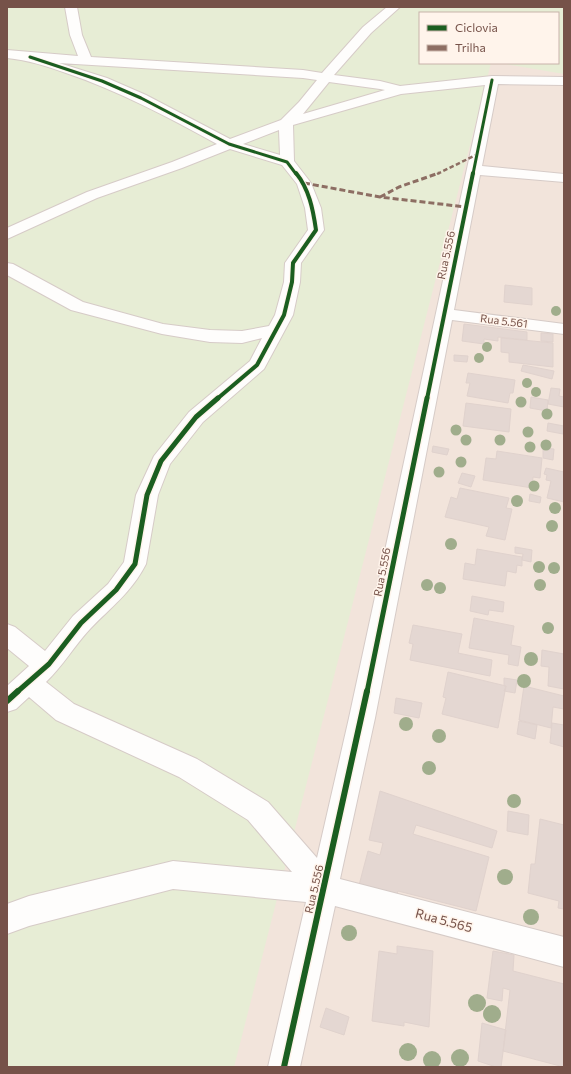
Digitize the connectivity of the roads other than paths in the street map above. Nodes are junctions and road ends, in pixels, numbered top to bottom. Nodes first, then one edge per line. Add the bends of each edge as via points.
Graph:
1 (71, 7) edge
2 (394, 7) edge
3 (7, 54) edge
4 (30, 57) junction
5 (86, 60) junction
6 (325, 77) junction
7 (492, 80) junction
8 (564, 81) edge
9 (400, 90) junction
10 (286, 123) junction
11 (229, 144) junction
12 (287, 162) junction
13 (474, 170) junction
14 (564, 178) edge
15 (7, 234) edge
16 (7, 268) edge
17 (444, 314) junction
18 (564, 329) edge
19 (275, 330) junction
20 (7, 634) edge
21 (49, 664) junction
22 (28, 682) junction
23 (7, 701) edge
24 (325, 889) junction
25 (7, 919) edge
26 (564, 952) edge
27 (284, 1067) edge

1 - 5 street via 76,35
2 - 6 street via 345,53
3 - 4 street
4 - 5 street
4 - 11 street via 102,81 141,98
5 - 6 street
6 - 9 street
6 - 10 street via 304,105
7 - 8 street
7 - 9 street
7 - 13 street, Rua 5.556
9 - 10 street
10 - 11 street
10 - 12 street
11 - 12 street
11 - 15 street via 92,195
12 - 19 street via 304,183 314,208 316,230 293,263 286,308
13 - 14 street
13 - 17 street, Rua 5.556
16 - 19 street via 77,306 162,329 210,336 242,337
17 - 18 street, Rua 5.561
17 - 24 street, Rua 5.556
19 - 21 street via 256,365 196,417 161,461 147,495 136,564 116,590 81,623
20 - 21 street via 35,658
21 - 22 street
22 - 23 street
22 - 24 street via 65,712 188,768 258,811
24 - 25 street, Rua 5.565 via 172,875 29,911
24 - 26 street, Rua 5.565
24 - 27 street, Rua 5.556

